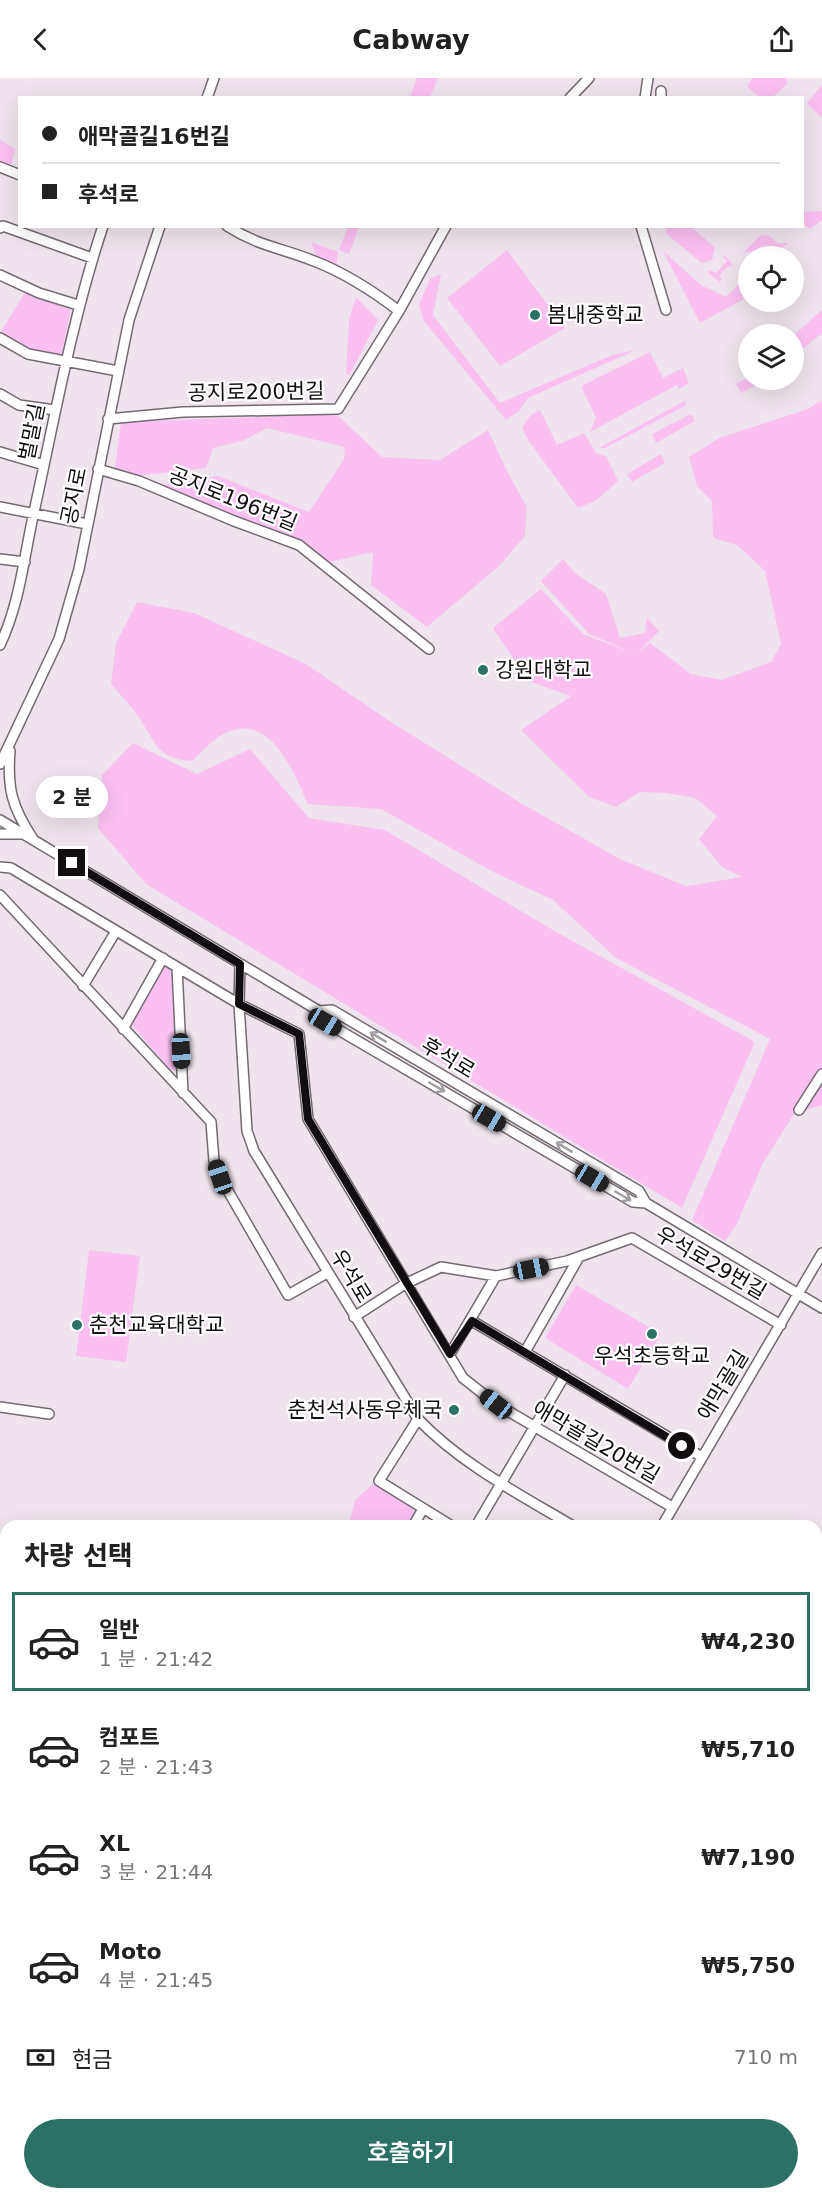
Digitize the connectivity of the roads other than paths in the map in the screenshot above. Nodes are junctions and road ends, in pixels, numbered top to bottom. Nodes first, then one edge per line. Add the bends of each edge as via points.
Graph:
1 (214, 78) edge
2 (589, 78) edge
3 (648, 78) edge
4 (208, 96) edge
5 (572, 96) edge
6 (645, 96) edge
7 (0, 167) edge
8 (18, 174) edge
9 (0, 228) edge
10 (102, 228) edge
11 (159, 228) edge
12 (230, 228) edge
13 (445, 228) edge
14 (642, 228) edge
15 (92, 258) junction
16 (0, 275) edge
17 (78, 305) junction
18 (666, 310) dead end
19 (399, 311) junction
20 (0, 338) edge
21 (64, 363) junction
22 (118, 371) junction
23 (0, 394) edge
24 (55, 410) junction
25 (108, 419) junction
26 (0, 452) edge
27 (44, 465) junction
28 (98, 469) junction
29 (0, 507) edge
30 (33, 515) junction
31 (87, 524) junction
32 (0, 559) edge
33 (25, 562) junction
34 (3, 632) edge
35 (0, 645) edge
36 (429, 649) dead end
37 (11, 742) junction
38 (0, 764) edge
39 (0, 820) edge
40 (0, 834) edge
41 (22, 834) junction
42 (34, 841) junction
43 (0, 867) edge
44 (0, 895) edge
45 (116, 932) junction
46 (163, 958) junction
47 (240, 964) junction
48 (177, 967) junction
49 (83, 986) junction
50 (239, 1004) junction
51 (123, 1029) junction
52 (822, 1074) edge
53 (183, 1093) junction
54 (799, 1110) dead end
55 (822, 1252) edge
56 (579, 1257) junction
57 (327, 1274) junction
58 (496, 1276) junction
59 (405, 1284) junction
60 (799, 1294) junction
61 (822, 1308) edge
62 (354, 1317) junction
63 (472, 1321) junction
64 (780, 1325) junction
65 (525, 1353) junction
66 (450, 1354) junction
67 (565, 1376) junction
68 (0, 1407) edge
69 (49, 1414) dead end
70 (418, 1419) junction
71 (536, 1427) junction
72 (702, 1457) junction
73 (502, 1484) junction
74 (672, 1507) junction
75 (423, 1509) junction
76 (417, 1520) edge
77 (442, 1520) edge
78 (480, 1520) edge
79 (563, 1520) edge
80 (665, 1520) edge

1 - 4 street
2 - 5 street
3 - 6 street
7 - 8 street
9 - 15 street
10 - 15 street, 벌말길
11 - 22 street, 공지로 via 129,320
12 - 19 street via 249,241 314,261 366,286
13 - 19 street, 공지로200번길
14 - 18 street
15 - 17 street, 벌말길
16 - 17 street
17 - 21 street, 벌말길
19 - 25 street, 공지로200번길 via 338,409 183,412
20 - 21 street via 28,354
21 - 22 street
21 - 24 street, 벌말길
22 - 25 street, 공지로
23 - 24 street via 19,405
24 - 27 street, 벌말길
25 - 28 street, 공지로
26 - 27 street
27 - 30 street, 벌말길
28 - 31 street, 공지로
28 - 36 street, 공지로196번길 via 139,481 299,545
29 - 30 street
30 - 31 street
30 - 33 street, 벌말길
31 - 37 street, 공지로 via 59,639
32 - 33 street
33 - 34 street, 벌말길
34 - 35 street, 벌말길
37 - 38 street, 공지로
37 - 42 street via 8,784 19,818
39 - 41 street, 후석로
40 - 41 street
41 - 42 street, 후석로
42 - 47 street, 후석로
43 - 45 street via 11,868
44 - 49 street
45 - 46 street
45 - 49 street
46 - 48 street
46 - 51 street
47 - 50 street, 우석로
47 - 60 street, 후석로 via 319,1011 332,1010 639,1191 645,1203
48 - 50 street
48 - 53 street
49 - 51 street
50 - 57 street, 우석로 via 247,1131 254,1151
50 - 59 street, 애막골길20번길 via 299,1034 308,1119
51 - 53 street
52 - 54 street
53 - 57 street via 211,1122 214,1161 220,1177 288,1296
55 - 60 street, 애막골길
56 - 58 street, 우석로29번길
56 - 64 street, 우석로29번길 via 632,1238
56 - 65 street
57 - 62 street, 우석로
58 - 59 street, 우석로29번길 via 441,1267
58 - 63 street
59 - 62 street, 우석로29번길
59 - 66 street, 애막골길20번길
60 - 61 street, 후석로
60 - 64 street, 애막골길
62 - 70 street, 우석로
63 - 65 street
63 - 66 street
64 - 72 street, 애막골길
65 - 67 street
66 - 71 street, 애막골길20번길 via 463,1378 496,1404
67 - 71 street
67 - 72 street
68 - 69 street
70 - 73 street, 우석로 via 438,1440
70 - 75 street via 379,1481
71 - 73 street
71 - 74 street, 애막골길20번길
72 - 74 street, 애막골길
73 - 78 street
73 - 79 street, 우석로
74 - 80 street, 애막골길
75 - 76 street
75 - 77 street

